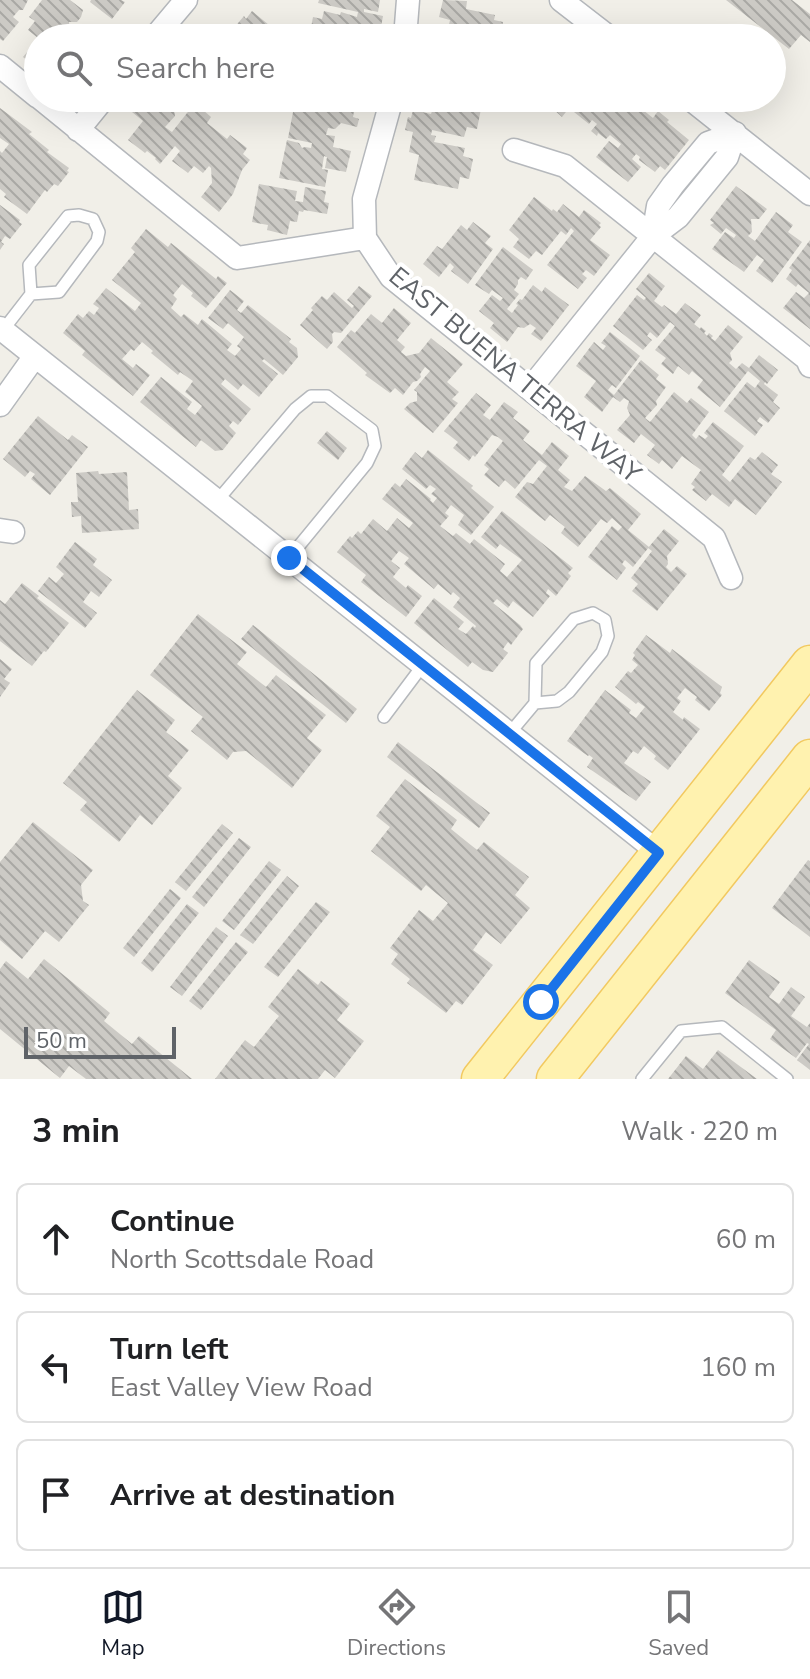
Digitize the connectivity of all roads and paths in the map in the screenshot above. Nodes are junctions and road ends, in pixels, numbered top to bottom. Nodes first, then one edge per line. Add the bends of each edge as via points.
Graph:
1 (186, 0) edge
2 (408, 0) edge
3 (561, 0) edge
4 (166, 24) edge
5 (406, 24) edge
6 (592, 24) edge
7 (0, 66) edge
8 (24, 86) edge
9 (56, 112) edge
10 (93, 112) edge
11 (388, 112) edge
12 (707, 112) edge
13 (78, 130) junction
14 (735, 133) junction
15 (514, 150) dead end
16 (810, 194) edge
17 (653, 236) junction
18 (365, 238) junction
19 (31, 294) junction
20 (1, 329) edge
21 (35, 356) junction
22 (810, 366) edge
23 (530, 389) junction
24 (0, 405) edge
25 (217, 501) junction
26 (289, 558) junction
27 (731, 578) dead end
28 (810, 664) edge
29 (423, 665) junction
30 (535, 703) junction
31 (384, 717) dead end
32 (509, 734) junction
33 (810, 758) edge
34 (659, 853) junction
35 (480, 1079) edge
36 (555, 1079) edge
37 (642, 1079) edge
38 (787, 1079) edge

1 - 4 street
2 - 5 street
3 - 6 street
7 - 8 street
9 - 13 street
10 - 13 street
11 - 18 street via 364,199
12 - 14 street
13 - 18 street via 237,258
14 - 16 street
14 - 17 street via 708,143 673,185 658,206
15 - 17 street via 565,166
17 - 22 street
17 - 23 street
18 - 23 street, EAST BUENA TERRA WAY via 391,277
19 - 19 lane via 59,292 97,241 93,219 68,216 29,265
19 - 20 lane
20 - 21 street
21 - 24 street
21 - 25 street
23 - 27 street, EAST BUENA TERRA WAY via 714,538
25 - 26 street
25 - 26 lane via 311,396 327,396 372,430 375,446 367,463
26 - 29 street
28 - 34 main road
29 - 31 lane
29 - 32 street
30 - 30 lane via 557,701 569,692 602,652 608,636 605,620 593,613 574,619 536,663
30 - 32 lane
32 - 34 street
33 - 36 main road
34 - 35 main road
37 - 38 lane via 681,1031 722,1027

